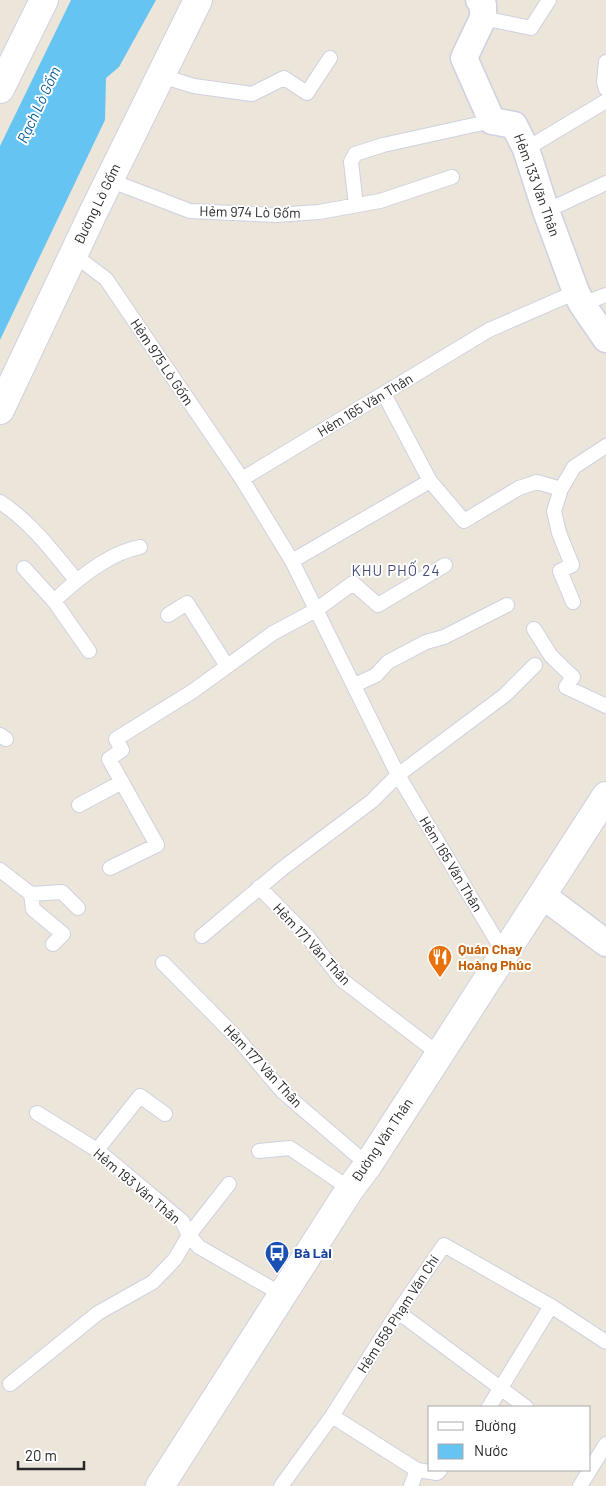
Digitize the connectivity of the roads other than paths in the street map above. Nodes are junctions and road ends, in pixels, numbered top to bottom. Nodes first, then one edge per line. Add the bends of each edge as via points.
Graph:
1 (44, 0) edge
2 (198, 0) edge
3 (549, 0) edge
4 (481, 9) edge
5 (330, 58) dead end
6 (606, 62) edge
7 (161, 76) junction
8 (0, 89) edge
9 (606, 89) edge
10 (606, 101) edge
11 (492, 121) junction
12 (526, 149) junction
13 (452, 177) dead end
14 (109, 180) junction
15 (606, 183) edge
16 (356, 206) junction
17 (546, 211) junction
18 (73, 254) junction
19 (606, 295) edge
20 (579, 298) junction
21 (606, 339) edge
22 (384, 394) junction
23 (0, 410) edge
24 (606, 446) edge
25 (242, 479) junction
26 (430, 481) junction
27 (561, 489) junction
28 (0, 502) edge
29 (140, 547) dead end
30 (292, 561) junction
31 (445, 565) dead end
32 (24, 568) dead end
33 (76, 580) junction
34 (54, 601) junction
35 (573, 602) dead end
36 (507, 605) dead end
37 (316, 610) junction
38 (168, 615) dead end
39 (534, 629) dead end
40 (89, 651) dead end
41 (535, 665) dead end
42 (227, 666) junction
43 (355, 685) junction
44 (606, 706) edge
45 (398, 775) junction
46 (122, 782) junction
47 (606, 796) edge
48 (79, 805) dead end
49 (110, 868) dead end
50 (0, 870) edge
51 (259, 887) junction
52 (31, 894) junction
53 (542, 895) junction
54 (78, 908) dead end
55 (202, 936) dead end
56 (606, 943) edge
57 (53, 944) dead end
58 (504, 953) junction
59 (163, 963) dead end
60 (439, 1054) junction
61 (37, 1113) dead end
62 (165, 1114) dead end
63 (97, 1150) junction
64 (259, 1151) dead end
65 (368, 1164) junction
66 (229, 1184) dead end
67 (350, 1189) junction
68 (190, 1236) junction
69 (283, 1295) junction
70 (551, 1306) junction
71 (398, 1312) junction
72 (606, 1342) edge
73 (10, 1384) dead end
74 (501, 1390) junction
75 (490, 1406) edge
76 (525, 1406) edge
77 (332, 1416) junction
78 (606, 1444) edge
79 (598, 1457) edge
80 (591, 1468) edge
81 (417, 1470) junction
82 (439, 1471) edge
83 (589, 1471) edge
84 (160, 1486) edge
85 (282, 1486) edge
86 (411, 1486) edge
87 (580, 1486) edge

1 - 8 street
2 - 7 street, Đường Lò Gốm
3 - 4 lane via 531,28
4 - 11 street via 464,58
5 - 7 lane via 307,93 284,78 252,94 194,86
6 - 9 lane
7 - 14 street, Đường Lò Gốm
10 - 12 lane
11 - 12 street, Hẻm 133 Văn Thân via 514,125
11 - 16 lane via 355,154 351,162
12 - 17 street, Hẻm 133 Văn Thân
13 - 16 lane, Hẻm 974 Lò Gốm
14 - 16 lane, Hẻm 974 Lò Gốm via 190,211 276,215
14 - 18 street, Đường Lò Gốm
15 - 17 lane
17 - 20 street, Hẻm 133 Văn Thân
18 - 23 street, Đường Lò Gốm
18 - 25 lane, Hẻm 975 Lò Gốm via 106,279
19 - 20 lane, Hẻm 165 Văn Thân
20 - 21 street, Hẻm 133 Văn Thân
20 - 22 lane, Hẻm 165 Văn Thân via 490,330
22 - 25 lane, Hẻm 165 Văn Thân
22 - 26 lane
24 - 27 lane via 574,467
25 - 30 lane, Hẻm 165 Văn Thân
26 - 27 lane via 464,521 519,488 537,482
26 - 30 lane
27 - 35 lane via 554,511 572,565 560,571
28 - 33 lane via 36,532
29 - 33 lane via 102,563
30 - 37 lane, Hẻm 165 Văn Thân
31 - 37 lane via 378,606 353,583
32 - 34 lane
33 - 34 lane
34 - 40 lane
36 - 43 lane via 444,637 426,642 388,662 376,675
37 - 42 lane via 273,633
37 - 43 lane, Hẻm 165 Văn Thân
38 - 42 lane via 187,603
39 - 44 lane via 551,656 573,677 566,687
41 - 45 lane via 505,695
42 - 46 lane via 116,739 122,750 109,759
43 - 45 lane, Hẻm 165 Văn Thân
45 - 51 lane via 372,800
45 - 58 lane, Hẻm 165 Văn Thân
46 - 48 lane
46 - 49 lane via 157,845
47 - 53 street, Đường Văn Thân
50 - 52 lane
51 - 55 lane
51 - 60 lane, Hẻm 171 Văn Thân via 308,937 342,980
52 - 54 lane via 62,892
52 - 57 lane via 33,909 63,934
53 - 56 street
53 - 58 street, Đường Văn Thân
58 - 60 street, Đường Văn Thân
59 - 65 lane, Hẻm 177 Văn Thân via 238,1039 283,1092
60 - 65 street, Đường Văn Thân
61 - 63 lane, Hẻm 193 Văn Thân
62 - 63 lane via 140,1096
63 - 68 lane, Hẻm 193 Văn Thân via 182,1221
64 - 67 lane via 290,1148
65 - 67 street, Đường Văn Thân
66 - 68 lane
67 - 69 street, Đường Văn Thân
68 - 69 lane, Hẻm 193 Văn Thân via 199,1248
68 - 73 lane via 175,1259 153,1282 98,1313
69 - 84 street, Đường Văn Thân
70 - 71 lane, Hẻm 658 Phạm Văn Chí via 444,1245
70 - 72 lane, Hẻm 658 Phạm Văn Chí
70 - 74 lane
71 - 74 lane
71 - 77 lane, Hẻm 658 Phạm Văn Chí
74 - 75 lane
74 - 76 lane
77 - 81 lane
77 - 85 lane, Hẻm 658 Phạm Văn Chí
78 - 79 lane
79 - 80 lane
81 - 82 lane
81 - 86 lane
83 - 87 lane

